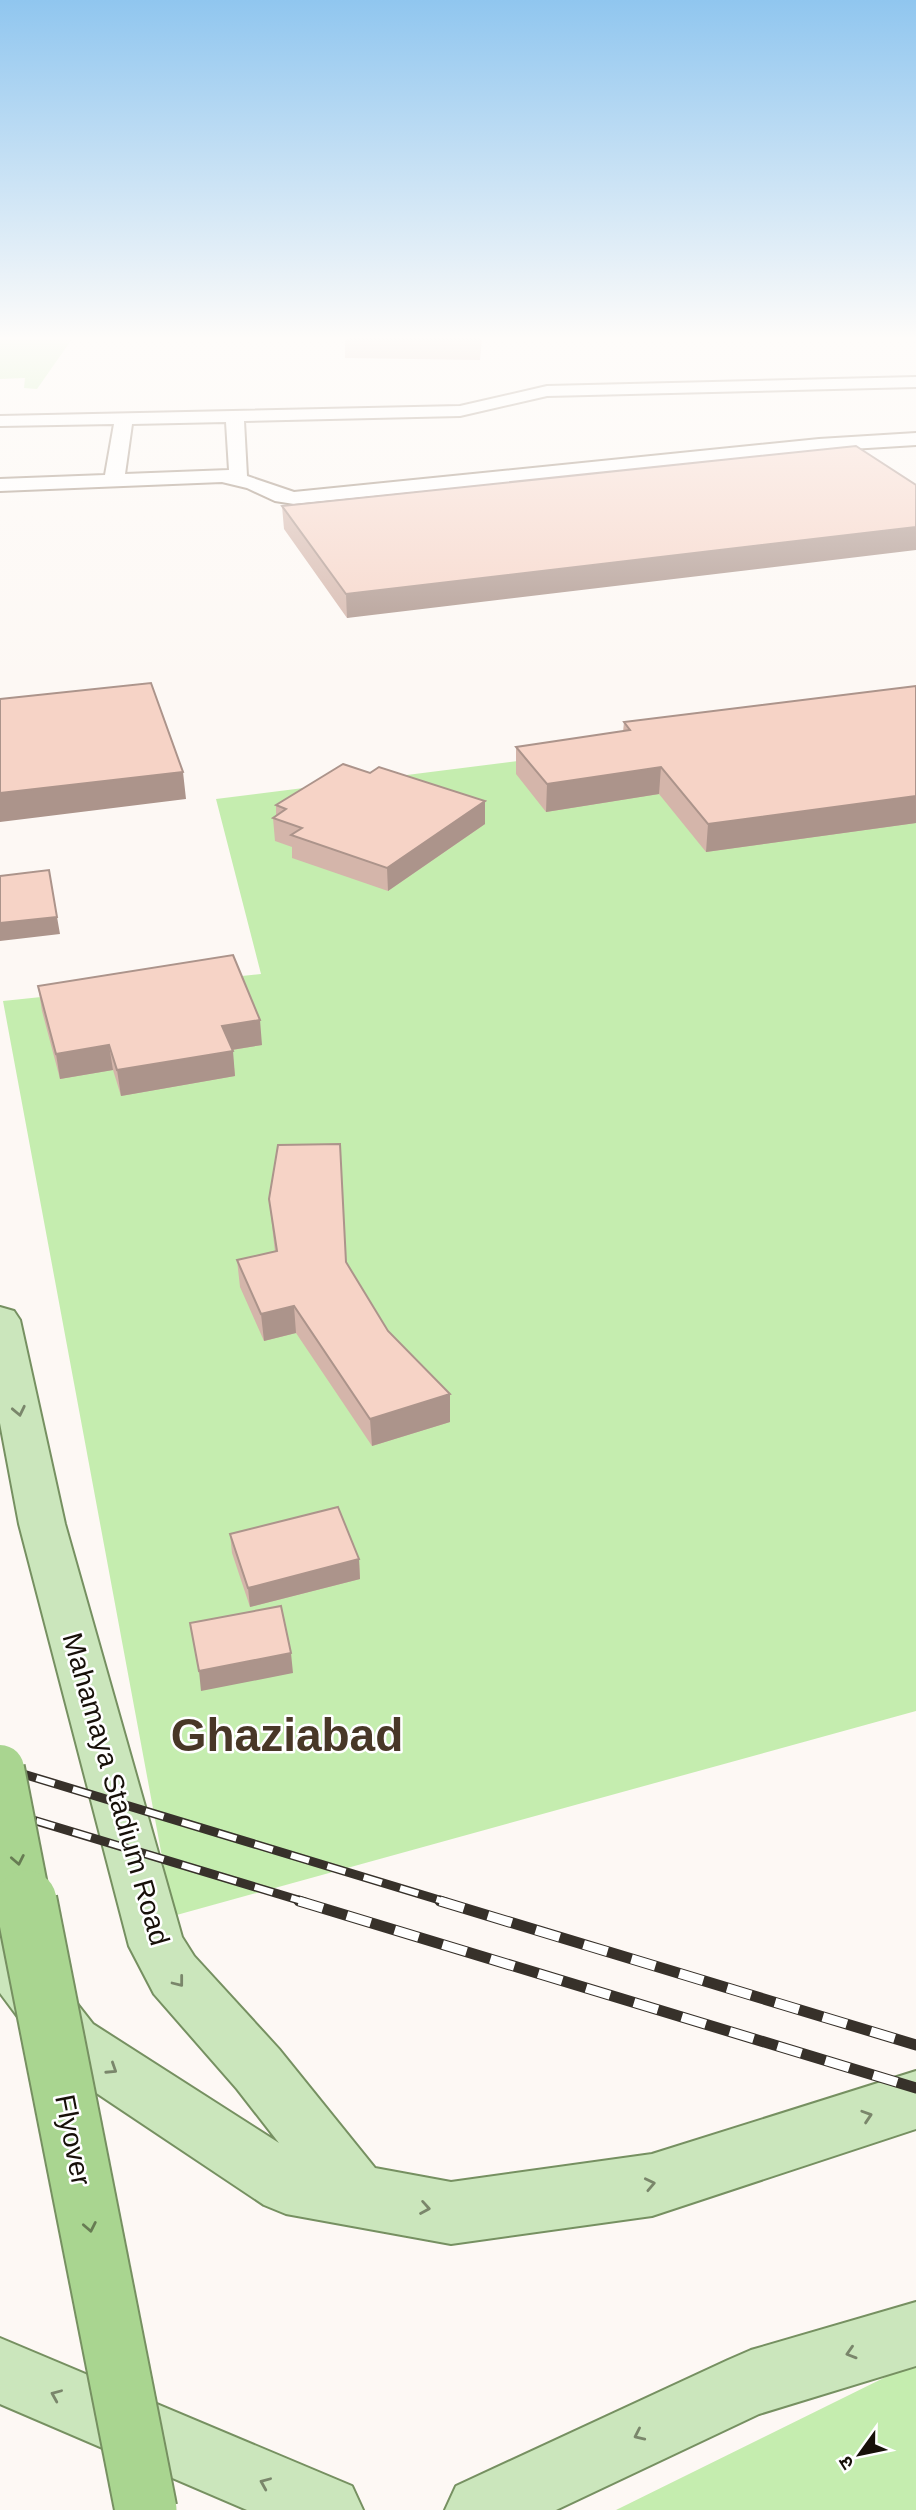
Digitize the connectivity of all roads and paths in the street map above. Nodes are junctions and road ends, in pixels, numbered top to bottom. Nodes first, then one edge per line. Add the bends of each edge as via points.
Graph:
1 (118, 456) edge
2 (238, 456) edge
3 (709, 456) edge
4 (224, 477) junction
5 (114, 481) junction
6 (0, 485) edge
7 (0, 1320) edge
8 (0, 1769) edge
9 (0, 1949) edge
10 (916, 2101) edge
11 (358, 2196) junction
12 (916, 2334) edge
13 (0, 2371) edge
14 (146, 2510) edge
15 (328, 2510) edge
16 (480, 2510) edge

1 - 5 street
2 - 4 street via 239,472
3 - 4 street via 295,498
4 - 5 street
5 - 6 street
7 -> 11 main road, Mahamaya Stadium Road via 41,1524 157,1946 174,1975 258,2069
8 -> 14 highway, Flyover, bridge
9 -> 11 main road via 73,2044 286,2183
11 -> 10 main road via 450,2213 652,2185
12 -> 16 main road via 751,2383
15 -> 13 main road

